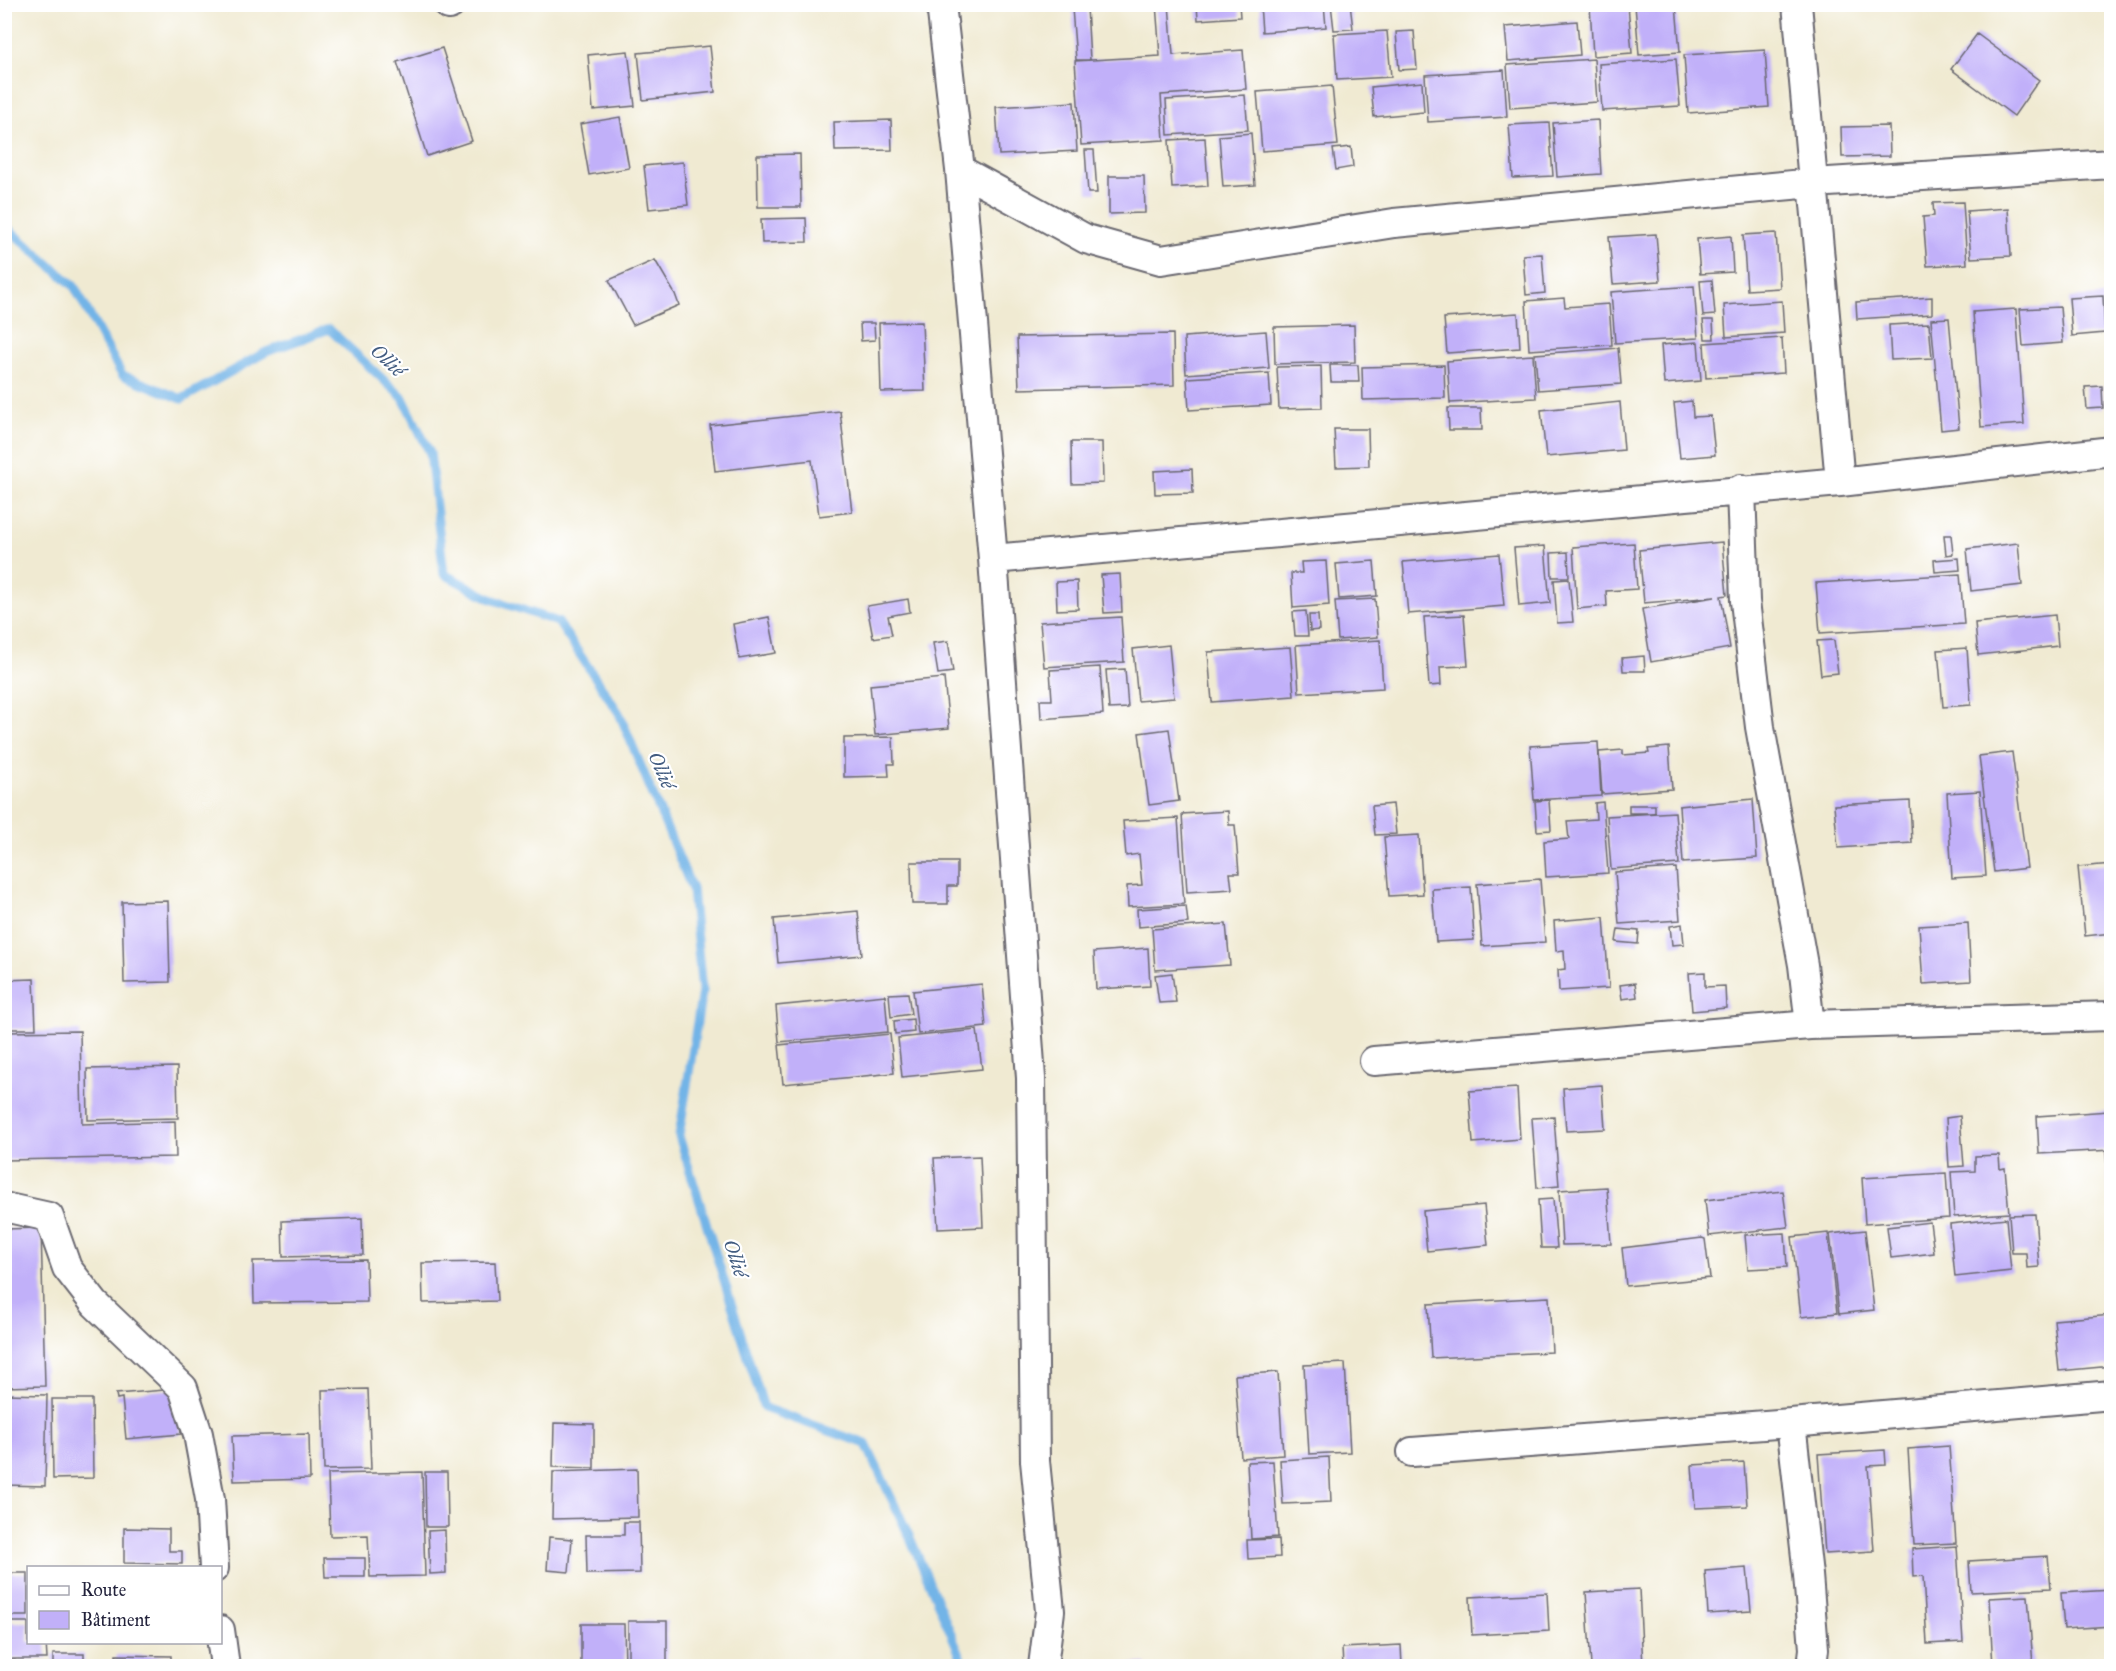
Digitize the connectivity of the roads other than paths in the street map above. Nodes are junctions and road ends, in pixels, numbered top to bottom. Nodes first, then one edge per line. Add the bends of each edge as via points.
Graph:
1 (941, 4) edge
2 (1797, 4) edge
3 (2112, 164) edge
4 (960, 170) junction
5 (1813, 183) junction
6 (2112, 451) edge
7 (1840, 482) junction
8 (1741, 489) junction
9 (993, 560) junction
10 (2112, 1016) edge
11 (1810, 1025) junction
12 (1374, 1060) dead end
13 (4, 1207) edge
14 (2112, 1395) edge
15 (1791, 1423) junction
16 (1412, 1452) dead end
17 (214, 1566) edge
18 (222, 1644) edge
19 (225, 1666) edge
20 (1043, 1666) edge
21 (1812, 1666) edge

1 - 4 street
2 - 5 street
3 - 5 street
4 - 5 street via 1086,239 1161,260 1394,223
4 - 9 street
5 - 7 street
6 - 7 street
7 - 8 street
8 - 9 street
8 - 11 street via 1745,601 1760,727 1803,965
9 - 20 street via 1031,1078 1035,1461 1050,1611
10 - 11 street
11 - 12 street
13 - 17 street via 49,1217 67,1268 95,1304 183,1388 198,1434 210,1499
14 - 15 street
15 - 16 street
15 - 21 street via 1808,1575
18 - 19 street

